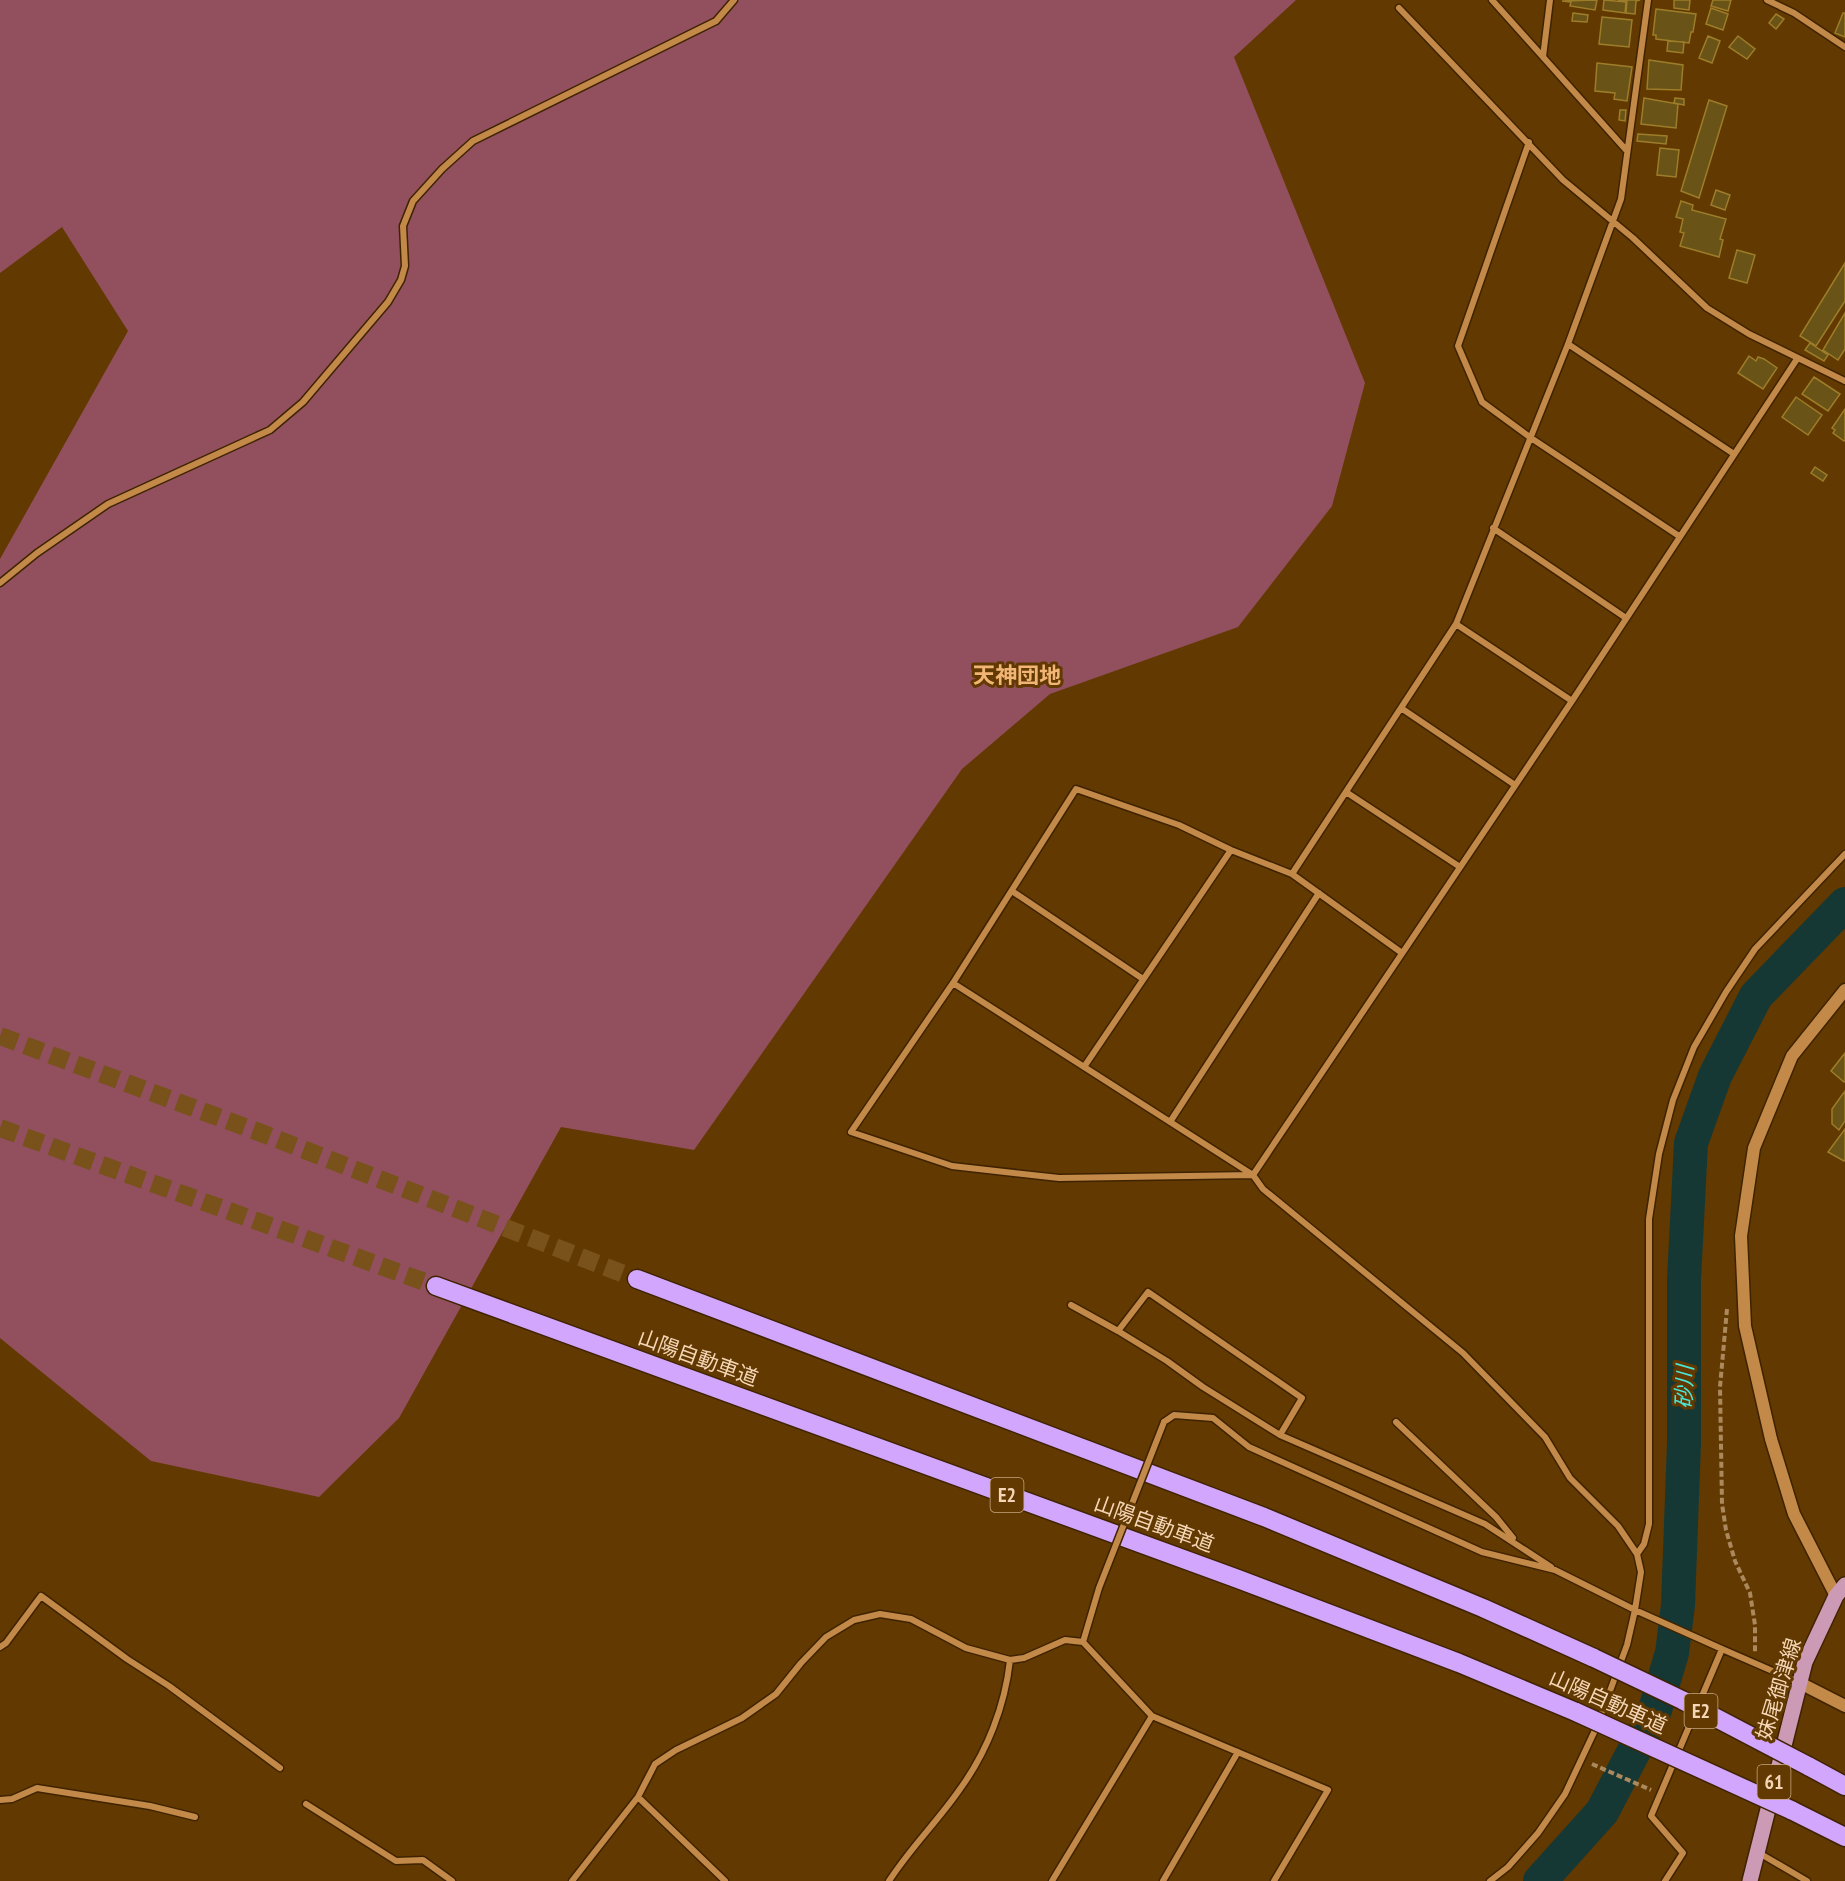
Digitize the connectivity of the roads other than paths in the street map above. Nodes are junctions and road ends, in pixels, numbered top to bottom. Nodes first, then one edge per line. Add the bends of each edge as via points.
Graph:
1 (734, 0) edge
2 (1492, 0) edge
3 (1550, 0) edge
4 (1647, 0) edge
5 (1767, 0) edge
6 (1399, 8) dead end
7 (1845, 47) edge
8 (1543, 57) junction
9 (1529, 142) junction
10 (1627, 151) junction
11 (1613, 222) junction
12 (1568, 344) junction
13 (1797, 359) junction
14 (1845, 381) edge
15 (1531, 438) junction
16 (1734, 454) junction
17 (1493, 528) junction
18 (1679, 536) junction
19 (0, 583) edge
20 (1626, 618) junction
21 (1456, 624) junction
22 (1572, 701) junction
23 (1401, 708) junction
24 (1515, 785) junction
25 (1346, 792) junction
26 (1231, 850) junction
27 (1845, 854) edge
28 (1460, 867) junction
29 (1292, 874) junction
30 (1012, 891) junction
31 (1319, 893) junction
32 (1402, 953) junction
33 (1143, 979) junction
34 (952, 983) junction
35 (1845, 990) edge
36 (1084, 1066) junction
37 (1170, 1122) junction
38 (1253, 1175) junction
39 (637, 1278) tunnel mouth
40 (435, 1286) tunnel mouth
41 (1071, 1305) dead end
42 (1119, 1331) junction
43 (1396, 1422) dead end
44 (1280, 1435) junction
45 (1516, 1542) junction
46 (1637, 1554) junction
47 (1555, 1570) junction
48 (1842, 1594) edge
49 (1635, 1610) junction
50 (1083, 1642) junction
51 (0, 1647) edge
52 (1722, 1649) junction
53 (1010, 1660) junction
54 (1800, 1683) junction
55 (1845, 1706) edge
56 (1152, 1716) junction
57 (1238, 1752) junction
58 (280, 1768) dead end
59 (1845, 1786) edge
60 (638, 1797) junction
61 (0, 1800) edge
62 (306, 1804) dead end
63 (195, 1818) dead end
64 (1845, 1837) edge
65 (1756, 1851) junction
66 (1165, 1880) edge
67 (452, 1881) edge
68 (572, 1881) edge
69 (725, 1881) edge
70 (889, 1881) edge
71 (1052, 1881) edge
72 (1274, 1881) edge
73 (1490, 1881) edge
74 (1665, 1881) edge
75 (1750, 1881) edge
76 (1807, 1881) edge

1 - 19 street via 716,21 473,141 413,201 403,226 405,266 401,280 388,302 303,402 270,430 108,504
2 - 8 street
3 - 8 street
4 - 10 street
5 - 7 street
6 - 9 street
8 - 10 street
9 - 11 street via 1563,180
9 - 15 street via 1458,346 1482,402
10 - 11 street via 1621,199
11 - 12 street
11 - 13 street via 1707,308
12 - 15 street
12 - 16 street
13 - 14 street
13 - 16 street
15 - 17 street
15 - 18 street
16 - 18 street
17 - 20 street
17 - 21 street
18 - 20 street
20 - 22 street
21 - 22 street
21 - 23 street
22 - 24 street
23 - 24 street
23 - 25 street
24 - 28 street
25 - 28 street
25 - 29 street
26 - 29 street
26 - 30 street via 1179,825 1076,789
26 - 33 street
27 - 46 street via 1755,949 1694,1047 1673,1100 1659,1154 1649,1219 1649,1524
28 - 32 street
29 - 31 street
30 - 33 street
30 - 34 street
31 - 32 street
31 - 37 street
32 - 38 street
33 - 36 street
34 - 36 street
34 - 38 street via 851,1132 952,1166 1059,1178
35 - 48 street via 1792,1056 1754,1148 1741,1236 1745,1326 1771,1439 1794,1514
36 - 37 street
37 - 38 street
38 - 46 street via 1263,1189 1463,1353 1545,1437 1570,1478 1618,1526
39 - 59 highway, 山陽自動車道 / E2, bridge via 1264,1517 1483,1608 1682,1700
40 - 64 highway, 山陽自動車道 / E2, bridge via 1238,1579 1459,1664 1576,1712
41 - 42 street
42 - 44 street
42 - 44 street via 1148,1292 1302,1398
43 - 45 street via 1496,1517
44 - 45 street via 1451,1508
45 - 47 street
46 - 49 street via 1641,1572
47 - 49 street
47 - 50 street, bridge via 1482,1552 1250,1447 1213,1418 1174,1415 1164,1422 1099,1588
48 - 54 main road, 妹尾御津線 / 61 via 1805,1662
49 - 52 street
49 - 73 street via 1627,1645 1597,1726 1565,1794 1508,1868
50 - 53 street via 1065,1640
50 - 56 street
51 - 58 street via 41,1596
52 - 54 street
52 - 74 street via 1651,1816 1683,1853
53 - 60 street via 966,1648 911,1619 880,1614 854,1620 826,1637 776,1694 742,1718 655,1764
53 - 70 street via 998,1716 973,1771
54 - 55 street
54 - 65 main road, 妹尾御津線 / 61
56 - 57 street
56 - 71 street
57 - 66 street
57 - 72 street via 1328,1790
60 - 68 street
60 - 69 street
61 - 63 street via 37,1788 150,1806
62 - 67 street via 396,1861 423,1860
65 - 75 main road, 妹尾御津線 / 61
65 - 76 street

